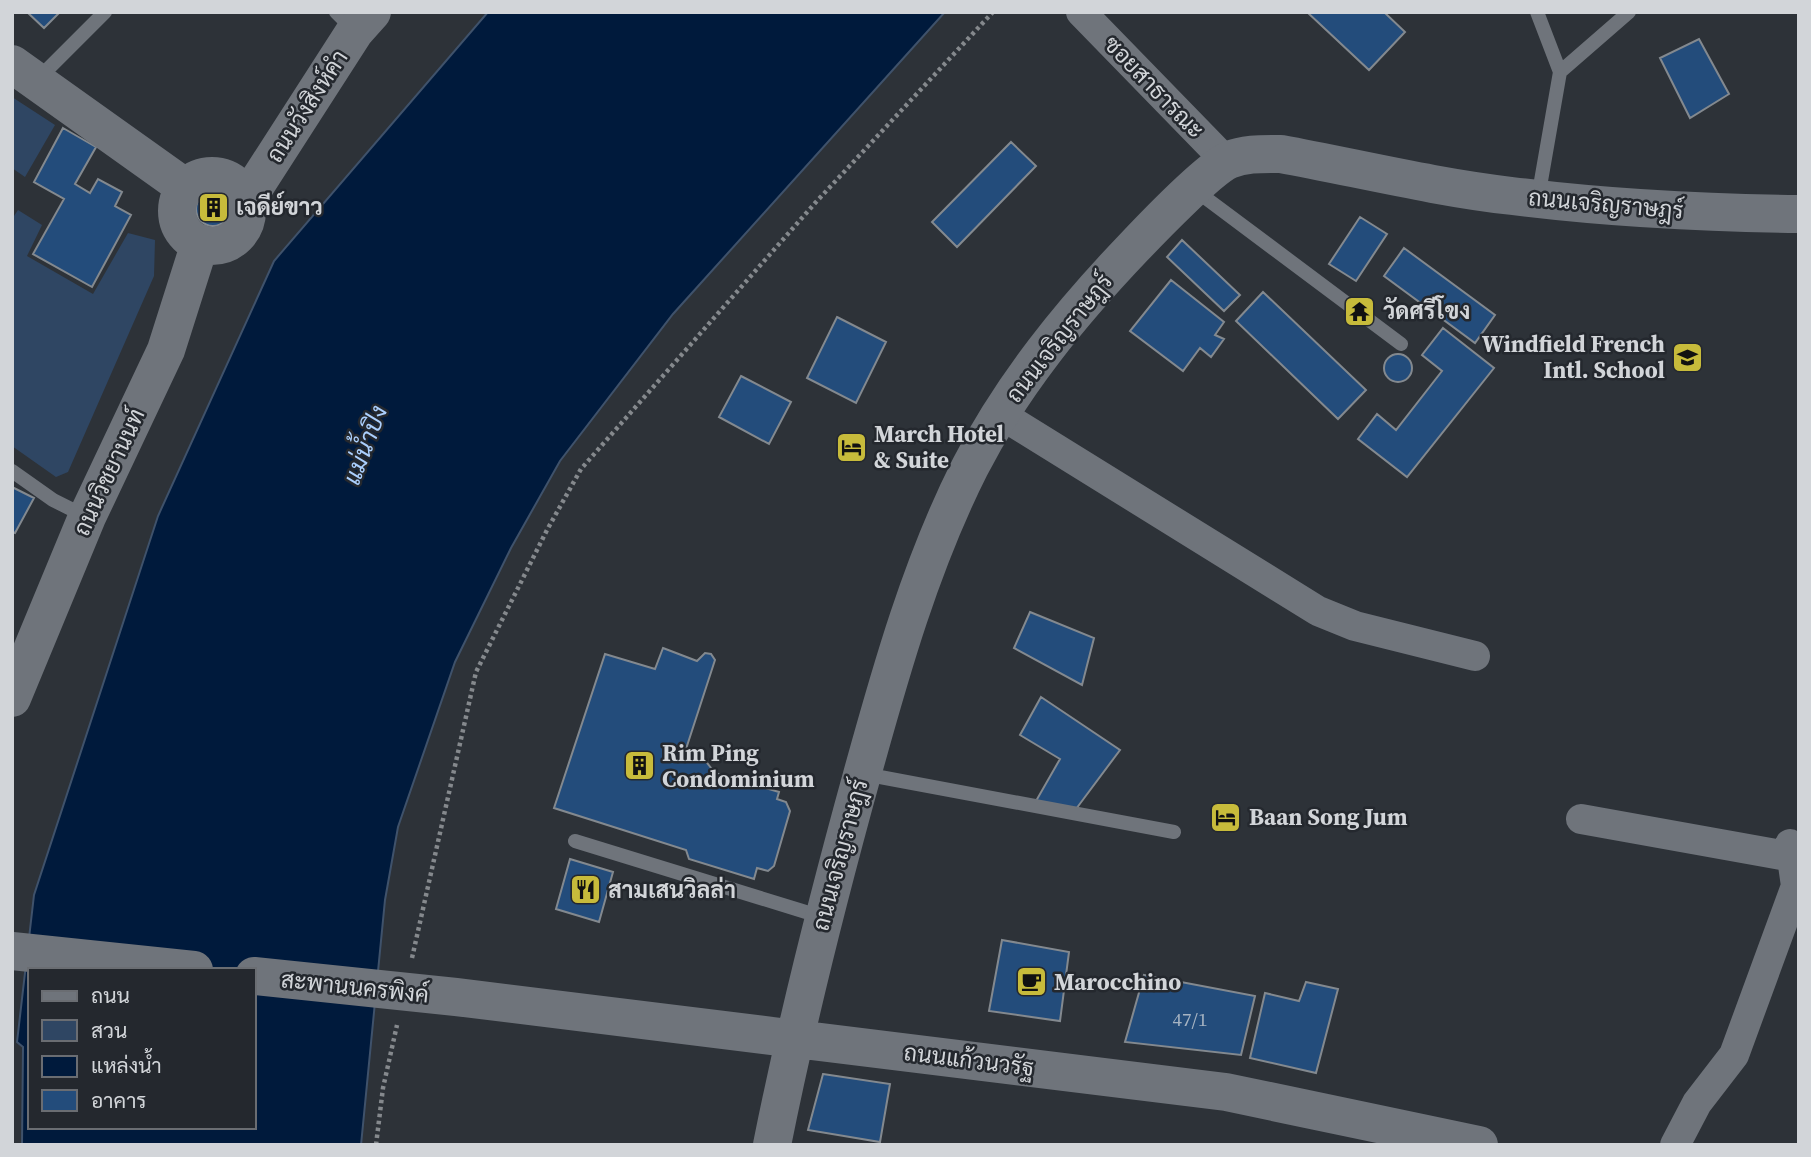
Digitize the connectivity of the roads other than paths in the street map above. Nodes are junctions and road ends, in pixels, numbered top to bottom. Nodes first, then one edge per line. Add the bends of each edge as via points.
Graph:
1 (105, 12) edge
2 (1082, 12) edge
3 (1537, 12) edge
4 (1629, 12) edge
5 (354, 18) edge
6 (24, 72) edge
7 (1560, 72) junction
8 (1226, 161) junction
9 (186, 188) junction
10 (1194, 190) junction
11 (1538, 199) junction
12 (245, 202) junction
13 (1799, 214) edge
14 (200, 243) junction
15 (1401, 344) dead end
16 (1000, 414) junction
17 (12, 471) edge
18 (87, 517) junction
19 (1475, 656) dead end
20 (12, 698) edge
21 (862, 774) junction
22 (1581, 819) dead end
23 (1174, 832) dead end
24 (575, 841) dead end
25 (822, 917) junction
26 (12, 951) edge
27 (175, 968) edge
28 (256, 976) edge
29 (456, 997) joint
30 (793, 1038) junction
31 (772, 1145) edge
32 (1479, 1145) edge
33 (1675, 1145) edge

1 - 6 lane
2 - 8 street, ซอยสาธารณะ
3 - 7 lane
4 - 7 lane
5 - 12 street, ถนนวังสิงห์คำ
6 - 9 street
7 - 11 lane
8 - 10 street, ถนนเจริญราษฎร์
8 - 11 street, ถนนเจริญราษฎร์ via 1251,154 1281,154
9 - 12 street via 203,177 220,177 236,186
9 - 14 street via 177,208 179,223
10 - 15 lane
10 - 16 street, ถนนเจริญราษฎร์ via 1107,275 1051,342
11 - 13 street, ถนนเจริญราษฎร์ via 1662,211
12 - 14 street via 247,214 238,233 222,244
14 - 18 street, ถนนวิชยานนท์ via 166,350
16 - 19 street via 1318,611 1355,626
16 - 21 street, ถนนเจริญราษฎร์ via 954,500 918,589
17 - 18 lane
18 - 20 street, ถนนวิชยานนท์
21 - 23 lane
21 - 25 street, ถนนเจริญราษฎร์
22 - 33 street via 1791,850 1796,886 1734,1055 1697,1103
24 - 25 lane
25 - 30 street, ถนนเจริญราษฎร์
26 - 27 street
28 - 29 street, สะพานนครพิงค์
29 - 30 street, ถนนแก้วนวรัฐ
30 - 31 street, ถนนเจริญราษฎร์
30 - 32 street, ถนนแก้วนวรัฐ via 1226,1092

